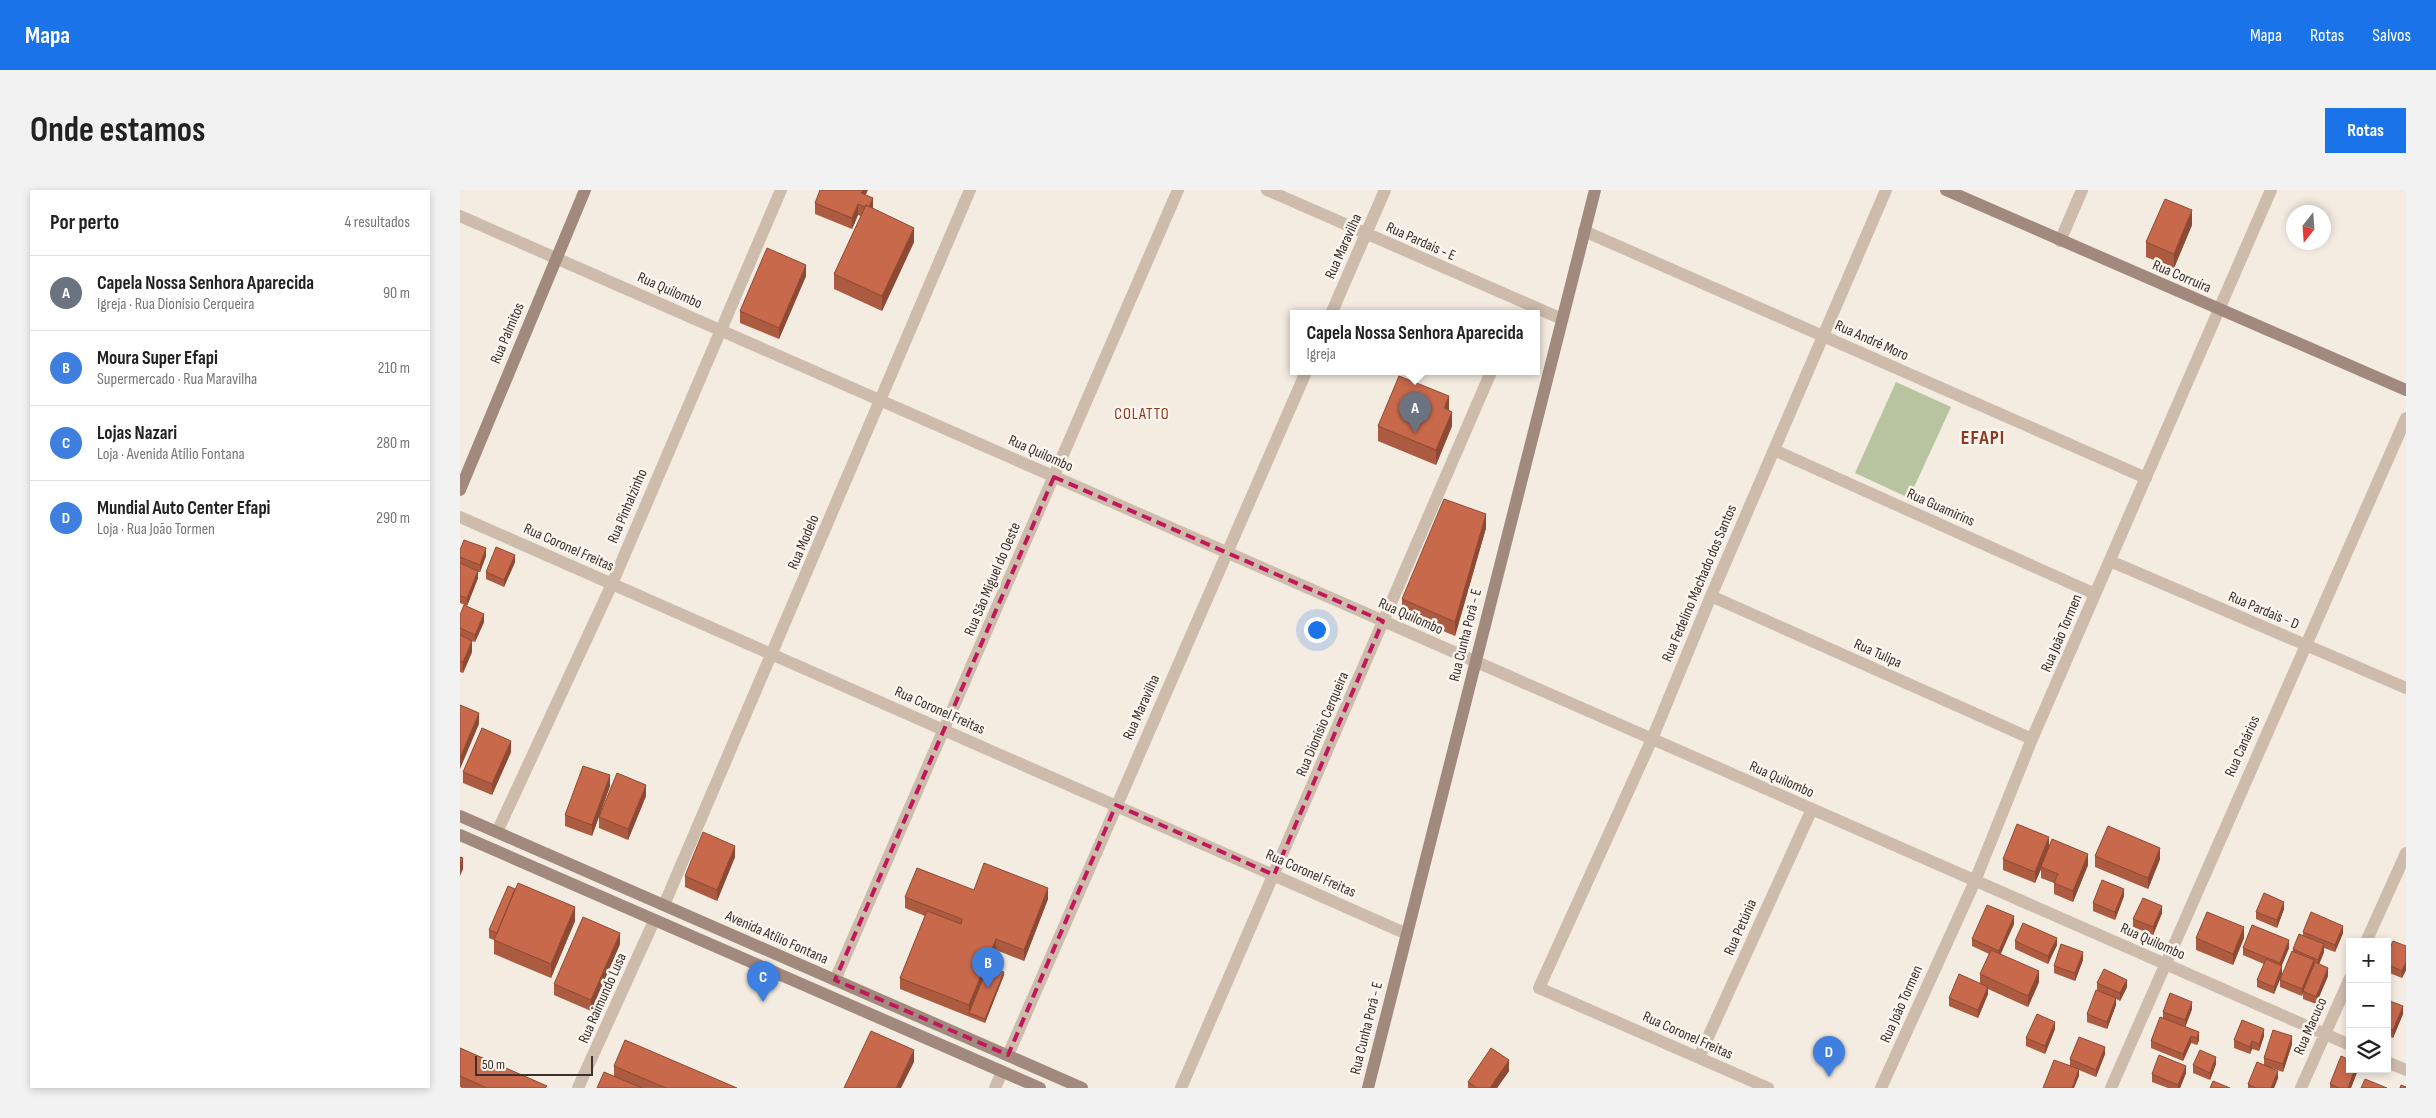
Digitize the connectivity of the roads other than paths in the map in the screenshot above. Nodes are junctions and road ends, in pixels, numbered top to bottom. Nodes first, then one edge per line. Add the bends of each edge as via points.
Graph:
1 (585, 190) edge
2 (781, 190) edge
3 (970, 190) edge
4 (1178, 190) edge
5 (1267, 190) edge
6 (1385, 190) edge
7 (1595, 190) edge
8 (1886, 190) edge
9 (1946, 190) edge
10 (2082, 190) edge
11 (2271, 190) edge
12 (460, 216) edge
13 (1584, 231) junction
14 (1366, 234) junction
15 (2060, 241) junction
16 (556, 258) junction
17 (1518, 308) edge
18 (2219, 309) junction
19 (1333, 310) edge
20 (1540, 314) edge
21 (1562, 319) junction
22 (721, 331) junction
23 (1822, 336) junction
24 (1305, 375) edge
25 (1490, 375) edge
26 (2406, 390) edge
27 (880, 402) junction
28 (2406, 418) edge
29 (1774, 450) junction
30 (1054, 477) junction
31 (2146, 478) junction
32 (460, 490) edge
33 (460, 517) edge
34 (1226, 553) junction
35 (2110, 560) junction
36 (612, 584) junction
37 (2095, 594) junction
38 (1711, 596) junction
39 (1383, 621) junction
40 (2305, 645) junction
41 (772, 654) junction
42 (1475, 663) junction
43 (2406, 688) edge
44 (944, 730) junction
45 (1652, 739) junction
46 (2032, 740) junction
47 (1116, 805) junction
48 (1812, 809) junction
49 (460, 816) edge
50 (497, 832) junction
51 (460, 835) edge
52 (2406, 853) edge
53 (1274, 875) junction
54 (1975, 881) junction
55 (664, 905) junction
56 (654, 921) junction
57 (1407, 934) junction
58 (2368, 938) edge
59 (2164, 964) junction
60 (835, 980) junction
61 (2348, 983) edge
62 (1539, 988) joint
63 (2324, 1034) junction
64 (2346, 1044) edge
65 (1008, 1055) junction
66 (1699, 1058) junction
67 (2391, 1064) edge
68 (2406, 1070) edge
69 (1002, 1072) junction
70 (578, 1088) edge
71 (995, 1088) edge
72 (1040, 1088) edge
73 (1082, 1088) edge
74 (1181, 1088) edge
75 (1368, 1088) edge
76 (1768, 1088) edge
77 (1881, 1088) edge
78 (2111, 1088) edge
79 (2301, 1088) edge

1 - 16 street, Rua Palmitos
2 - 22 street, Rua Pinhalzinho
3 - 27 street, Rua Modelo
4 - 30 street, Rua São Miguel do Oeste
5 - 14 street, Rua Pardais - E
6 - 14 street, Rua Maravilha
7 - 13 street, Rua Cunha Porã - E
8 - 23 street, Rua Fedelino Machado dos Santos
9 - 15 street, Rua Corruíra
10 - 15 street
11 - 18 street, Rua João Tormen
12 - 16 street, Rua Quilombo
13 - 21 street, Rua Cunha Porã - E
13 - 23 street, Rua André Moro
14 - 17 street, Rua Pardais - E
14 - 19 street, Rua Maravilha
15 - 18 street, Rua Corruíra
16 - 22 street, Rua Quilombo
16 - 32 street, Rua Palmitos
18 - 26 street, Rua Corruíra
18 - 31 street, Rua João Tormen
20 - 21 street, Rua Pardais - E
21 - 42 street, Rua Cunha Porã - E
22 - 27 street, Rua Quilombo
22 - 36 street, Rua Pinhalzinho
23 - 29 street, Rua Fedelino Machado dos Santos
23 - 31 street, Rua André Moro
24 - 34 street, Rua Maravilha
25 - 39 street, Rua Dionísio Cerqueira
27 - 30 street, Rua Quilombo
27 - 41 street, Rua Modelo
28 - 40 street, Rua Canários
29 - 37 street, Rua Guamirins
29 - 38 street, Rua Fedelino Machado dos Santos
30 - 34 street, Rua Quilombo
30 - 44 street, Rua São Miguel do Oeste
31 - 35 street, Rua João Tormen
33 - 36 street, Rua Coronel Freitas
34 - 39 street, Rua Quilombo
34 - 47 street, Rua Maravilha
35 - 37 street, Rua João Tormen
35 - 40 street, Rua Pardais - D
36 - 41 street, Rua Coronel Freitas
36 - 50 street, Rua Pinhalzinho
37 - 46 street, Rua João Tormen
38 - 45 street, Rua Fedelino Machado dos Santos
38 - 46 street, Rua Tulipa
39 - 42 street, Rua Quilombo
39 - 53 street, Rua Dionísio Cerqueira
40 - 43 street, Rua Pardais - D
40 - 59 street, Rua Canários
41 - 44 street, Rua Coronel Freitas
41 - 55 street, Rua Modelo
42 - 45 street, Rua Quilombo
42 - 57 street, Rua Cunha Porã - E
44 - 47 street, Rua Coronel Freitas
44 - 60 street, Rua São Miguel do Oeste
45 - 48 street, Rua Quilombo
45 - 62 street, Rua Fedelino Machado dos Santos
46 - 54 street, Rua João Tormen
47 - 53 street, Rua Coronel Freitas
47 - 65 street, Rua Maravilha
48 - 54 street, Rua Quilombo
48 - 66 street, Rua Petúnia
49 - 50 street, Avenida Atílio Fontana
50 - 55 street, Avenida Atílio Fontana
51 - 56 street
52 - 58 street
53 - 57 street, Rua Coronel Freitas
53 - 74 street, Rua Dionísio Cerqueira
54 - 59 street, Rua Quilombo
54 - 77 street, Rua João Tormen
55 - 60 street, Avenida Atílio Fontana
56 - 69 street
56 - 70 street, Rua Raimundo Lusa
57 - 75 street, Rua Cunha Porã - E
59 - 63 street, Rua Quilombo
59 - 78 street, Rua Canários
60 - 65 street, Avenida Atílio Fontana
61 - 63 street, Rua Macuco
62 - 66 street, Rua Coronel Freitas
63 - 64 street, Rua Quilombo
63 - 79 street, Rua Macuco
65 - 73 street, Avenida Atílio Fontana
66 - 76 street, Rua Coronel Freitas
67 - 68 street
69 - 71 street
69 - 72 street

